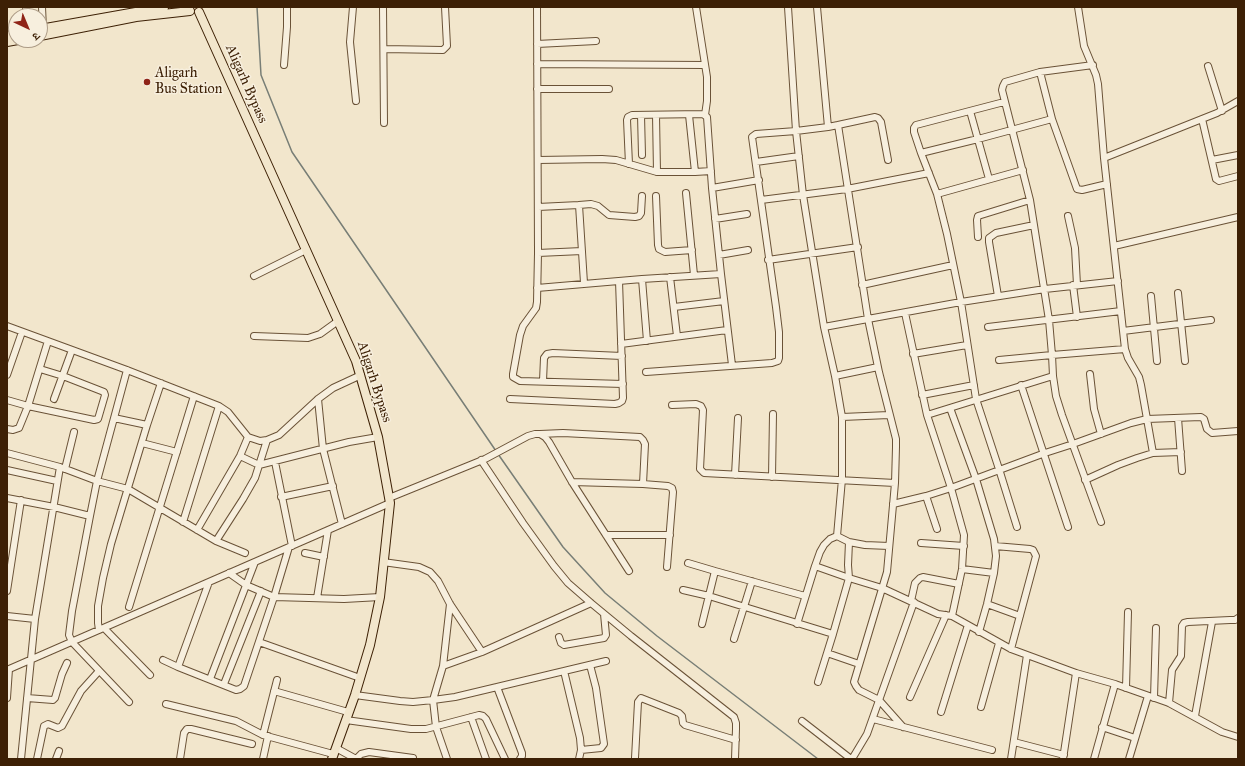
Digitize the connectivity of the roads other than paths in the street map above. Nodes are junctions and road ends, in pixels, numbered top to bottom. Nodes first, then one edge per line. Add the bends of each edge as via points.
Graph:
1 (164, 7) edge
2 (287, 7) edge
3 (353, 7) edge
4 (383, 7) edge
5 (445, 7) edge
6 (538, 7) edge
7 (696, 7) edge
8 (788, 7) edge
9 (817, 7) edge
10 (1078, 7) edge
11 (188, 9) edge
12 (202, 10) edge
13 (48, 30) edge
14 (48, 30) edge
15 (596, 41) dead end
16 (537, 44) junction
17 (384, 49) junction
18 (537, 64) junction
19 (284, 65) dead end
20 (1092, 65) junction
21 (705, 66) junction
22 (1208, 66) dead end
23 (1040, 72) junction
24 (538, 89) junction
25 (609, 89) dead end
26 (356, 101) dead end
27 (1004, 102) junction
28 (1238, 102) edge
29 (970, 111) junction
30 (1222, 111) junction
31 (641, 115) junction
32 (656, 115) junction
33 (689, 115) junction
34 (705, 115) junction
35 (1052, 119) junction
36 (1202, 119) junction
37 (384, 123) dead end
38 (838, 125) junction
39 (828, 127) junction
40 (1011, 129) junction
41 (796, 131) junction
42 (978, 139) junction
43 (921, 153) junction
44 (642, 155) dead end
45 (1238, 155) edge
46 (799, 156) junction
47 (1104, 158) junction
48 (538, 160) junction
49 (888, 160) dead end
50 (1212, 160) junction
51 (756, 162) junction
52 (629, 164) junction
53 (1023, 170) junction
54 (711, 171) junction
55 (657, 172) junction
56 (695, 172) junction
57 (929, 173) junction
58 (1238, 176) edge
59 (989, 179) junction
60 (759, 180) junction
61 (1107, 184) junction
62 (712, 188) junction
63 (848, 189) junction
64 (686, 193) dead end
65 (936, 194) junction
66 (803, 195) junction
67 (642, 196) dead end
68 (656, 196) dead end
69 (761, 200) junction
70 (1030, 200) junction
71 (579, 205) junction
72 (538, 207) junction
73 (747, 214) dead end
74 (1068, 216) dead end
75 (1238, 217) edge
76 (715, 219) junction
77 (1034, 225) junction
78 (978, 237) dead end
79 (1114, 246) junction
80 (858, 247) junction
81 (306, 250) junction
82 (692, 250) junction
83 (748, 250) dead end
84 (582, 251) junction
85 (538, 254) junction
86 (812, 254) junction
87 (719, 255) junction
88 (768, 260) junction
89 (953, 265) junction
90 (721, 274) junction
91 (694, 275) junction
92 (254, 276) dead end
93 (670, 277) junction
94 (642, 279) junction
95 (1118, 280) junction
96 (619, 281) junction
97 (584, 283) junction
98 (862, 285) junction
99 (1075, 285) junction
100 (537, 288) junction
101 (1045, 288) junction
102 (1178, 293) dead end
103 (998, 296) junction
104 (1151, 296) dead end
105 (724, 301) junction
106 (961, 302) junction
107 (674, 307) junction
108 (1121, 311) junction
109 (905, 312) junction
110 (1077, 316) junction
111 (868, 319) junction
112 (1049, 320) junction
113 (1211, 320) dead end
114 (338, 321) junction
115 (1181, 324) junction
116 (7, 326) edge
117 (824, 326) junction
118 (988, 327) dead end
119 (1154, 327) junction
120 (727, 330) junction
121 (1123, 331) junction
122 (22, 332) junction
123 (254, 336) dead end
124 (677, 336) junction
125 (48, 341) junction
126 (647, 341) junction
127 (621, 344) junction
128 (967, 345) junction
129 (1125, 349) junction
130 (72, 350) junction
131 (913, 354) junction
132 (1052, 355) junction
133 (622, 356) junction
134 (999, 360) dead end
135 (1157, 361) dead end
136 (1185, 361) dead end
137 (732, 365) junction
138 (878, 366) junction
139 (40, 369) junction
140 (128, 370) junction
141 (646, 372) dead end
142 (1090, 374) dead end
143 (7, 375) edge
144 (361, 375) junction
145 (63, 376) junction
146 (835, 376) junction
147 (1053, 376) junction
148 (543, 381) junction
149 (161, 383) junction
150 (623, 384) junction
151 (1021, 384) junction
152 (974, 385) junction
153 (922, 395) junction
154 (194, 396) junction
155 (510, 398) dead end
156 (54, 399) dead end
157 (318, 399) junction
158 (976, 399) junction
159 (7, 400) edge
160 (672, 405) dead end
161 (28, 406) junction
162 (219, 406) junction
163 (950, 408) junction
164 (773, 414) dead end
165 (889, 415) junction
166 (927, 415) junction
167 (842, 417) junction
168 (114, 418) junction
169 (738, 418) dead end
170 (1178, 418) junction
171 (1147, 419) junction
172 (147, 425) junction
173 (7, 429) edge
174 (1238, 431) edge
175 (74, 432) dead end
176 (540, 434) junction
177 (1101, 434) junction
178 (248, 437) junction
179 (378, 437) junction
180 (267, 440) junction
181 (142, 442) junction
182 (1072, 444) junction
183 (323, 449) junction
184 (177, 452) junction
185 (1181, 452) junction
186 (7, 453) edge
187 (1045, 453) junction
188 (1153, 454) junction
189 (240, 456) junction
190 (483, 459) junction
191 (275, 462) junction
192 (259, 465) junction
193 (62, 468) junction
194 (7, 470) edge
195 (999, 470) junction
196 (1182, 471) dead end
197 (735, 475) junction
198 (772, 477) junction
199 (976, 479) junction
200 (842, 480) junction
201 (1085, 480) junction
202 (57, 481) junction
203 (97, 481) junction
204 (572, 482) junction
205 (895, 483) junction
206 (643, 484) junction
207 (333, 486) junction
208 (951, 488) junction
209 (128, 489) junction
210 (926, 496) junction
211 (281, 497) junction
212 (7, 498) edge
213 (20, 500) junction
214 (390, 500) junction
215 (893, 504) junction
216 (54, 507) junction
217 (160, 508) junction
218 (90, 516) junction
219 (183, 522) junction
220 (1101, 522) dead end
221 (342, 524) junction
222 (1017, 527) dead end
223 (1068, 527) dead end
224 (937, 529) dead end
225 (197, 530) junction
226 (328, 530) junction
227 (606, 535) junction
228 (670, 535) junction
229 (837, 536) junction
230 (216, 541) junction
231 (849, 542) junction
232 (921, 543) dead end
233 (290, 546) junction
234 (889, 546) junction
235 (964, 546) junction
236 (995, 546) junction
237 (244, 553) dead end
238 (305, 553) dead end
239 (324, 557) junction
240 (255, 562) junction
241 (383, 562) junction
242 (688, 562) dead end
243 (814, 566) junction
244 (667, 567) dead end
245 (962, 569) junction
246 (629, 571) dead end
247 (715, 571) junction
248 (229, 573) junction
249 (994, 573) junction
250 (849, 578) junction
251 (752, 581) junction
252 (209, 582) junction
253 (959, 584) junction
254 (246, 585) junction
255 (882, 588) junction
256 (683, 590) dead end
257 (7, 591) edge
258 (261, 591) junction
259 (709, 596) junction
260 (805, 596) junction
261 (274, 597) junction
262 (380, 597) junction
263 (317, 598) junction
264 (912, 601) junction
265 (591, 603) junction
266 (450, 604) junction
267 (988, 604) junction
268 (129, 607) dead end
269 (744, 607) junction
270 (1128, 612) dead end
271 (604, 614) junction
272 (7, 616) edge
273 (949, 616) junction
274 (1020, 616) junction
275 (1238, 618) edge
276 (35, 619) junction
277 (1212, 622) junction
278 (702, 624) dead end
279 (798, 624) junction
280 (968, 625) junction
281 (100, 627) junction
282 (1156, 628) dead end
283 (979, 632) junction
284 (833, 634) junction
285 (559, 637) dead end
286 (71, 639) junction
287 (734, 639) dead end
288 (259, 642) junction
289 (999, 643) junction
290 (1011, 649) junction
291 (482, 652) junction
292 (827, 653) junction
293 (1027, 655) junction
294 (30, 660) junction
295 (163, 660) dead end
296 (606, 661) dead end
297 (67, 663) dead end
298 (859, 664) junction
299 (590, 665) junction
300 (443, 666) junction
301 (178, 667) junction
302 (8, 670) edge
303 (99, 671) junction
304 (564, 671) junction
305 (1076, 673) junction
306 (150, 675) dead end
307 (360, 678) junction
308 (210, 679) junction
309 (277, 680) dead end
310 (818, 682) dead end
311 (224, 684) junction
312 (1115, 684) junction
313 (497, 687) junction
314 (1126, 688) junction
315 (274, 691) junction
316 (355, 695) junction
317 (910, 697) dead end
318 (1151, 697) junction
319 (7, 698) edge
320 (27, 698) junction
321 (433, 700) junction
322 (879, 700) junction
323 (129, 702) dead end
324 (1169, 703) junction
325 (166, 704) dead end
326 (981, 707) dead end
327 (941, 712) dead end
328 (347, 716) junction
329 (1195, 716) junction
330 (471, 717) junction
331 (873, 719) junction
332 (802, 721) dead end
333 (436, 727) junction
334 (903, 727) junction
335 (1102, 727) junction
336 (266, 736) junction
337 (1238, 737) edge
338 (1135, 738) junction
339 (736, 740) junction
340 (1014, 742) junction
341 (252, 744) dead end
342 (581, 750) junction
343 (992, 750) dead end
344 (59, 751) dead end
345 (334, 754) edge
346 (1064, 757) edge
347 (413, 758) dead end
348 (634, 758) dead end
349 (21, 759) edge
350 (37, 759) edge
351 (56, 759) edge
352 (182, 759) edge
353 (263, 759) edge
354 (356, 759) edge
355 (447, 759) edge
356 (486, 759) edge
357 (506, 759) edge
358 (520, 759) edge
359 (579, 759) edge
360 (735, 759) edge
361 (852, 759) edge
362 (1011, 759) edge
363 (1094, 759) edge
364 (1128, 759) edge

1 - 13 main road
2 - 19 street
3 - 26 street via 350,42
4 - 17 street
5 - 17 street via 446,46 443,50
6 - 16 street
7 - 21 street
8 - 41 street
9 - 39 street
10 - 20 street via 1084,46
11 - 12 main road, Aligarh Bypass via 193,12
11 - 14 main road, Aligarh Bypass
12 - 81 main road, Aligarh Bypass
15 - 16 street
16 - 18 street
17 - 37 street
18 - 21 street
18 - 24 street
20 - 23 street
20 - 47 street via 1098,84
21 - 34 street via 708,88
22 - 30 street
23 - 27 street via 1005,82 1002,86
23 - 35 street
24 - 25 street
24 - 48 street
27 - 29 street
27 - 40 street
28 - 30 street
29 - 42 street
29 - 43 street via 916,125 914,132
30 - 36 street
31 - 32 street
31 - 44 street
31 - 52 street via 632,115 627,120
32 - 33 street
32 - 55 street
33 - 34 street
33 - 56 street
34 - 54 street
35 - 40 street
35 - 61 street via 1075,187 1079,190
36 - 47 street
36 - 50 street
38 - 39 street
38 - 49 street via 878,118
38 - 63 street
39 - 41 street
40 - 42 street
40 - 53 street
41 - 46 street
41 - 51 street via 754,135 752,137
42 - 43 street
42 - 59 street
43 - 57 street
45 - 50 street
46 - 51 street
46 - 66 street
47 - 61 street
48 - 52 street via 602,159
48 - 72 street
50 - 58 street via 1217,180
51 - 60 street
52 - 55 street
53 - 59 street
53 - 70 street
54 - 56 street
54 - 62 street
55 - 56 street
57 - 63 street
57 - 65 street
59 - 65 street
60 - 62 street
60 - 69 street
61 - 79 street
62 - 76 street
63 - 66 street
63 - 80 street
64 - 82 street
65 - 89 street
66 - 69 street
66 - 86 street
67 - 71 street via 641,213 635,217 609,215 598,206
68 - 82 street via 659,248 665,252
69 - 88 street
70 - 77 street
70 - 78 street via 978,216
71 - 72 street
71 - 84 street
72 - 85 street
73 - 76 street
74 - 99 street via 1075,248
75 - 79 street
76 - 87 street
77 - 101 street
77 - 103 street via 996,233 989,238
79 - 95 street
80 - 86 street
80 - 98 street
81 - 92 street
81 - 114 main road, Aligarh Bypass
82 - 91 street
83 - 87 street
84 - 85 street
84 - 97 street
85 - 100 street
86 - 88 street
86 - 117 street
87 - 90 street
88 - 137 street via 779,332 779,358 775,362
89 - 98 street
89 - 106 street
90 - 91 street
90 - 105 street
91 - 93 street
93 - 94 street
93 - 107 street
94 - 96 street
94 - 126 street
95 - 99 street
95 - 108 street
96 - 97 street
96 - 127 street
97 - 100 street
98 - 111 street
99 - 101 street
99 - 110 street
100 - 148 street via 536,308 525,322 520,335 513,377 520,381
101 - 103 street
101 - 112 street
102 - 115 street
103 - 106 street
104 - 119 street
105 - 107 street
105 - 120 street
106 - 109 street
106 - 128 street
107 - 124 street
108 - 110 street
108 - 121 street
109 - 111 street
109 - 131 street
110 - 112 street
111 - 117 street
111 - 138 street
112 - 118 street
112 - 132 street
113 - 115 street
114 - 123 street via 320,334 308,338
114 - 144 main road, Aligarh Bypass
115 - 119 street
115 - 136 street
116 - 122 street
117 - 146 street
119 - 121 street
119 - 135 street
120 - 124 street
120 - 137 street
121 - 129 street
122 - 125 street
122 - 143 street
124 - 126 street
125 - 130 street
125 - 139 street
126 - 127 street
127 - 133 street
128 - 131 street
128 - 152 street
129 - 132 street
129 - 171 street via 1139,377
130 - 140 street
130 - 145 street
131 - 153 street
132 - 134 street
132 - 147 street
133 - 148 street via 547,354 544,358
133 - 150 street
137 - 141 street
138 - 146 street
138 - 165 street
139 - 145 street
139 - 161 street
140 - 149 street
140 - 168 street
142 - 177 street via 1094,409
144 - 157 street via 333,388
144 - 179 main road, Aligarh Bypass
145 - 156 street
145 - 161 street via 104,392 98,419
146 - 167 street
147 - 151 street
147 - 182 street via 1056,396
148 - 150 street
149 - 154 street
149 - 172 street
150 - 155 street via 623,398 615,404
151 - 158 street
151 - 187 street
152 - 153 street
152 - 158 street
153 - 166 street
154 - 162 street
154 - 184 street
157 - 180 street via 279,434
157 - 183 street
158 - 163 street
158 - 195 street
159 - 161 street
160 - 197 street via 696,404 703,410 701,472
161 - 173 street via 18,428
162 - 178 street via 228,412
162 - 219 street
163 - 166 street
163 - 199 street
164 - 198 street
165 - 167 street
165 - 205 street via 896,439
166 - 208 street
167 - 200 street
168 - 172 street
168 - 203 street
169 - 197 street
170 - 171 street
170 - 174 street via 1201,417 1212,433
170 - 185 street
171 - 177 street
171 - 188 street
172 - 181 street
175 - 193 street
176 - 190 street via 528,436
176 - 204 street via 548,442
176 - 206 street via 640,437 645,444
177 - 182 street
178 - 180 street via 260,441
178 - 189 street
179 - 183 street
179 - 214 main road, Aligarh Bypass
180 - 192 street
181 - 184 street
181 - 209 street
182 - 187 street
182 - 201 street
183 - 191 street
183 - 207 street
184 - 217 street
185 - 188 street
185 - 196 street
186 - 193 street
187 - 195 street
187 - 223 street
188 - 201 street via 1118,464
189 - 192 street
189 - 225 street
190 - 214 street
190 - 265 street via 499,488 554,566 568,583
191 - 192 street
191 - 211 street
192 - 230 street via 255,478
193 - 202 street
193 - 203 street
194 - 202 street
195 - 199 street
195 - 222 street
197 - 198 street
198 - 200 street
199 - 208 street
199 - 236 street
200 - 205 street
200 - 229 street
201 - 220 street
202 - 216 street
203 - 209 street
203 - 218 street
204 - 206 street
204 - 227 street
205 - 215 street
206 - 228 street via 672,488
207 - 211 street
207 - 221 street
208 - 210 street
208 - 235 street via 962,524
209 - 217 street
209 - 281 street via 103,578 98,606
210 - 215 street
210 - 224 street
211 - 233 street
212 - 213 street
213 - 216 street
213 - 257 street
214 - 221 street
214 - 241 main road, Aligarh Bypass
215 - 234 street
216 - 218 street
216 - 276 street
217 - 219 street
217 - 268 street
218 - 286 street via 72,611
219 - 225 street
221 - 226 street
225 - 230 street
226 - 233 street
226 - 239 street
227 - 228 street
227 - 246 street
228 - 244 street
229 - 231 street
229 - 243 street via 824,545
230 - 237 street
231 - 234 street
231 - 250 street
232 - 235 street
233 - 240 street
233 - 261 street
234 - 255 street via 887,572
235 - 245 street
236 - 249 street
236 - 274 street via 1030,549 1035,553
238 - 239 street
239 - 263 street
240 - 248 street
240 - 254 street
241 - 262 main road, Aligarh Bypass
241 - 266 street via 419,566 430,572 438,581
242 - 247 street
243 - 250 street
243 - 260 street
245 - 249 street
245 - 253 street
247 - 251 street
247 - 259 street
248 - 252 street
248 - 254 street
249 - 267 street
250 - 255 street
250 - 284 street
251 - 260 street
251 - 269 street
252 - 281 street
252 - 301 street
253 - 264 street via 920,578 916,583
253 - 273 street
254 - 258 street
254 - 308 street
255 - 264 street
255 - 298 street
256 - 259 street
258 - 261 street
258 - 311 street
259 - 269 street
259 - 278 street
260 - 279 street
261 - 263 street
261 - 288 street
262 - 263 street
262 - 307 main road, Aligarh Bypass
264 - 273 street via 938,614
264 - 322 street
265 - 271 street
265 - 291 street
266 - 291 street
266 - 300 street
267 - 274 street
267 - 283 street
269 - 279 street
269 - 287 street
270 - 314 street
271 - 285 street via 604,638 564,645
271 - 339 street via 730,713 736,722
272 - 276 street
273 - 280 street
273 - 317 street
274 - 290 street
275 - 277 street
276 - 294 street
277 - 324 street via 1188,622 1182,626 1181,656 1172,670
277 - 329 street
279 - 284 street
280 - 283 street
280 - 327 street
281 - 286 street
281 - 306 street
282 - 318 street
283 - 289 street
284 - 292 street
286 - 294 street
286 - 303 street
288 - 307 street
288 - 311 street via 244,686 236,690
289 - 290 street
289 - 326 street
290 - 293 street
291 - 300 street
292 - 298 street
292 - 310 street
293 - 305 street
293 - 340 street
294 - 302 street
294 - 320 street
295 - 301 street
296 - 299 street
297 - 320 street via 53,700
298 - 322 street via 854,682 856,686
299 - 304 street
299 - 342 street via 604,744 601,748
300 - 321 street
301 - 308 street
302 - 319 street
303 - 323 street
303 - 350 street via 81,691 62,726 44,726
304 - 313 street
304 - 342 street via 575,712
305 - 312 street
305 - 346 street
307 - 316 main road, Aligarh Bypass
308 - 311 street
309 - 315 street
312 - 314 street
312 - 335 street
313 - 321 street
313 - 358 street via 522,753
314 - 318 street
315 - 328 street
315 - 336 street
316 - 321 street via 413,702
316 - 328 main road, Aligarh Bypass
318 - 324 street
318 - 338 street
320 - 349 street
321 - 333 street
322 - 331 street
322 - 334 street
324 - 329 street
325 - 336 street via 236,721
328 - 333 street via 411,729
328 - 345 main road, Aligarh Bypass
329 - 337 street via 1222,732
330 - 333 street
330 - 356 street
330 - 357 street via 484,716
331 - 334 street
331 - 361 street
332 - 361 street
333 - 355 street
334 - 343 street
335 - 338 street
335 - 363 street
336 - 345 street
336 - 353 street
338 - 364 street
339 - 348 street via 686,725 680,713 643,697 638,702
339 - 360 street
340 - 346 street
340 - 362 street
341 - 352 street via 187,729 184,733
342 - 359 street
344 - 351 street
345 - 354 street
347 - 354 street via 368,752

